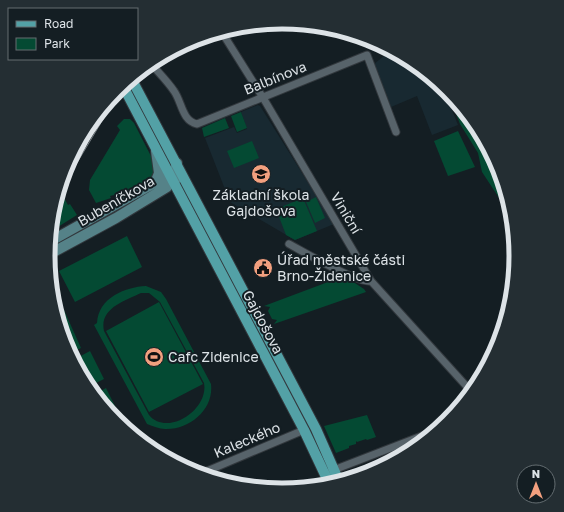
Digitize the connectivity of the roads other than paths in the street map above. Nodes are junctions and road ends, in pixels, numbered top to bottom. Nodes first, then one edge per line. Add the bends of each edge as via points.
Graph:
1 (225, 37) edge
2 (155, 68) edge
3 (134, 84) edge
4 (125, 91) edge
5 (263, 97) junction
6 (396, 132) dead end
7 (155, 149) junction
8 (177, 163) junction
9 (172, 178) junction
10 (184, 179) junction
11 (155, 183) junction
12 (158, 193) junction
13 (181, 198) junction
14 (55, 239) edge
15 (289, 244) dead end
16 (55, 251) edge
17 (371, 281) junction
18 (467, 387) edge
19 (304, 430) junction
20 (408, 445) edge
21 (208, 471) edge
22 (337, 474) edge
23 (326, 478) edge

1 - 5 street, Viniční
2 - 5 street, Balbínova via 175,92 185,116 192,123 197,124
3 - 8 main road, Gajdošova
4 - 7 main road, Gajdošova
5 - 6 street, Balbínova via 367,55
5 - 17 street, Viniční
7 - 9 main road, Gajdošova
7 - 11 street via 159,168
8 - 9 street, Bubeníčkova
8 - 10 main road, Gajdošova
9 - 10 street, Bubeníčkova
9 - 11 street, Bubeníčkova
9 - 12 street, Bubeníčkova via 167,187
9 - 13 main road, Gajdošova
10 - 22 main road, Gajdošova via 316,428
11 - 14 street, Bubeníčkova
12 - 13 street via 174,194
12 - 16 street, Bubeníčkova
13 - 19 main road, Gajdošova
15 - 17 street via 340,271 358,279
17 - 18 street, Viniční
19 - 21 street, Kaleckého
19 - 23 main road, Gajdošova
20 - 22 street
22 - 23 street

